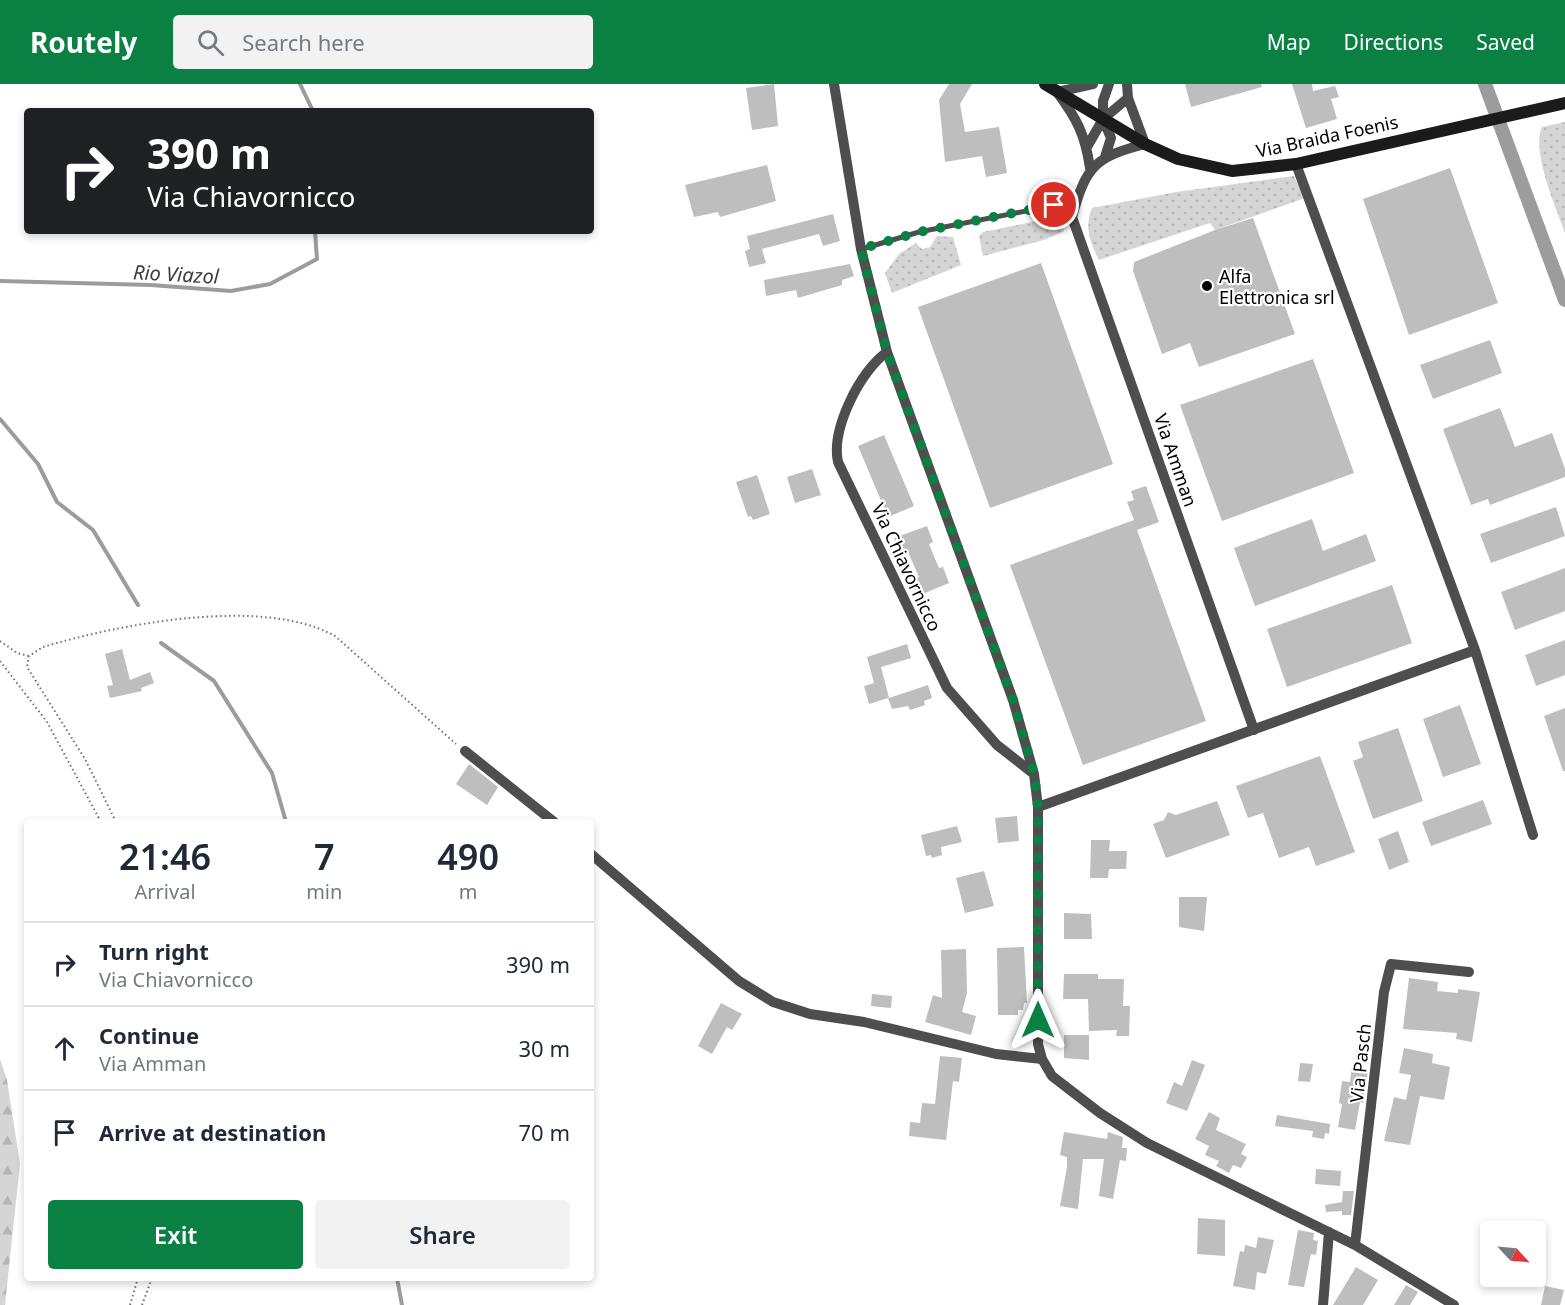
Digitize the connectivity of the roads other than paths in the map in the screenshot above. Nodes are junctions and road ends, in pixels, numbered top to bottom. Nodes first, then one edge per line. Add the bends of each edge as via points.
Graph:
1 (834, 84) edge
2 (1045, 84) edge
3 (1093, 84) edge
4 (1109, 84) edge
5 (1127, 84) edge
6 (1058, 92) junction
7 (1128, 98) junction
8 (1565, 103) edge
9 (1103, 119) junction
10 (1145, 144) junction
11 (1087, 147) junction
12 (1105, 157) junction
13 (1296, 164) junction
14 (1090, 168) junction
15 (1077, 201) junction
16 (861, 249) junction
17 (887, 352) junction
18 (1475, 650) junction
19 (1254, 730) junction
20 (465, 751) road end
21 (1034, 774) junction
22 (1038, 807) junction
23 (550, 819) edge
24 (1533, 835) dead end
25 (594, 857) edge
26 (1469, 972) dead end
27 (1041, 1059) junction
28 (1329, 1232) junction
29 (1355, 1245) junction
30 (1323, 1305) edge
31 (1454, 1305) edge

1 - 16 street
2 - 6 street
3 - 6 street
4 - 9 street via 1103,101
5 - 7 street
6 - 9 street
6 - 11 street, Via Amman via 1078,121
7 - 9 street
7 - 10 street
8 - 13 street, Via Braida Foenis
9 - 10 street, Via Braida Foenis
9 - 11 street
9 - 12 street via 1111,138
10 - 12 street
10 - 13 street, Via Braida Foenis via 1213,169
11 - 14 street, Via Amman
12 - 14 street
13 - 18 street
14 - 15 street, Via Amman
15 - 16 lane via 919,232
15 - 19 street, Via Amman via 1072,217
16 - 17 street
17 - 21 street via 1013,700
17 - 21 street, Via Chiavornicco via 874,361 850,403 836,441 837,462 947,688 997,745
18 - 19 street
18 - 24 street
19 - 22 street
20 - 23 street
21 - 22 street
22 - 27 street
25 - 27 street via 739,981 773,1002 810,1014 864,1022 996,1054
26 - 29 street, Via Pasch via 1391,964 1384,992
27 - 28 street via 1069,1091 1147,1143
28 - 29 street
28 - 30 street
29 - 31 street

